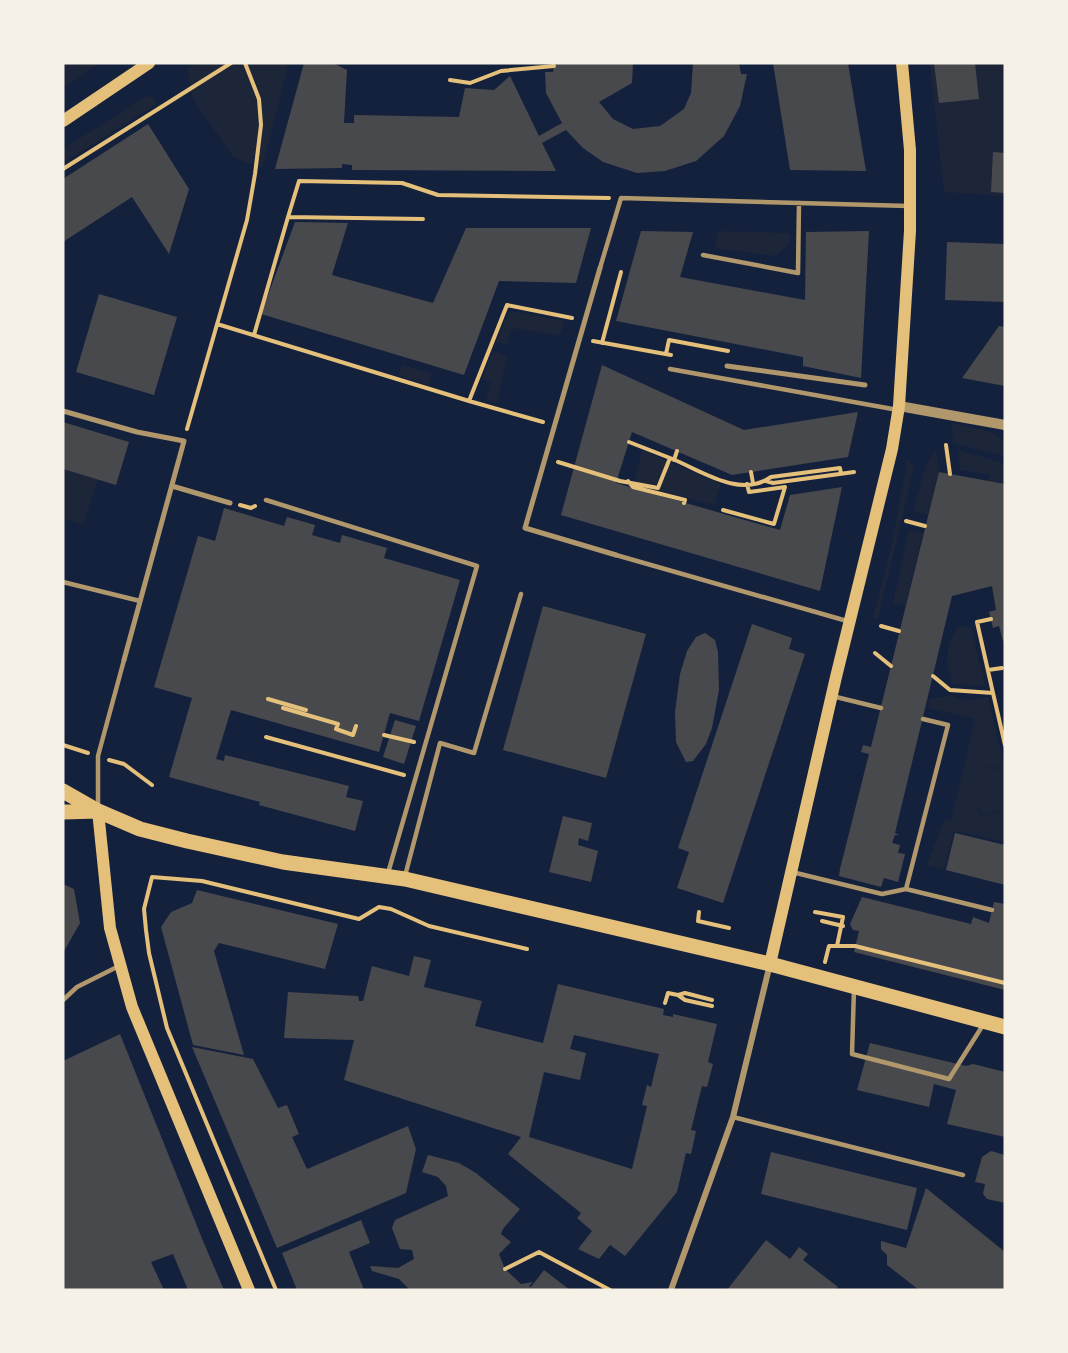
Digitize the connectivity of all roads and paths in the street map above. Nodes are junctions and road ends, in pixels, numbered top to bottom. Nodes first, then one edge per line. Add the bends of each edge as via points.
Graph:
1 (149, 63) edge
2 (231, 63) edge
3 (245, 63) edge
4 (902, 63) edge
5 (554, 66) dead end
6 (450, 81) dead end
7 (63, 120) edge
8 (63, 169) edge
9 (621, 198) junction
10 (799, 203) junction
11 (910, 207) junction
12 (288, 217) junction
13 (423, 219) dead end
14 (703, 255) dead end
15 (600, 268) joint
16 (621, 272) dead end
17 (585, 320) junction
18 (217, 324) junction
19 (254, 335) junction
20 (580, 338) junction
21 (602, 343) junction
22 (666, 354) junction
23 (677, 357) dead end
24 (727, 366) joint
25 (670, 369) dead end
26 (865, 385) dead end
27 (469, 400) junction
28 (899, 408) junction
29 (63, 411) edge
30 (1005, 424) edge
31 (555, 426) junction
32 (184, 441) junction
33 (629, 442) dead end
34 (946, 444) dead end
35 (677, 451) dead end
36 (672, 459) junction
37 (809, 463) dead end
38 (574, 467) dead end
39 (751, 472) dead end
40 (810, 472) junction
41 (854, 472) dead end
42 (841, 474) junction
43 (950, 474) dead end
44 (628, 480) junction
45 (765, 481) junction
46 (750, 483) junction
47 (172, 486) junction
48 (266, 500) dead end
49 (230, 502) dead end
50 (684, 503) dead end
51 (723, 510) dead end
52 (906, 521) dead end
53 (925, 526) dead end
54 (616, 555) joint
55 (63, 582) edge
56 (521, 594) dead end
57 (140, 601) junction
58 (991, 619) dead end
59 (850, 622) junction
60 (881, 626) dead end
61 (899, 631) dead end
62 (875, 654) dead end
63 (124, 660) joint
64 (891, 666) dead end
65 (1002, 668) dead end
66 (988, 670) junction
67 (933, 676) dead end
68 (993, 693) junction
69 (832, 696) junction
70 (268, 699) dead end
71 (283, 708) dead end
72 (880, 708) dead end
73 (306, 711) dead end
74 (923, 719) dead end
75 (356, 726) dead end
76 (1004, 732) edge
77 (384, 735) dead end
78 (266, 737) dead end
79 (423, 745) junction
80 (1005, 745) edge
81 (414, 778) junction
82 (63, 791) edge
83 (99, 811) junction
84 (63, 812) edge
85 (792, 872) junction
86 (388, 876) junction
87 (405, 879) junction
88 (906, 889) junction
89 (992, 910) dead end
90 (699, 912) dead end
91 (815, 912) dead end
92 (822, 921) dead end
93 (843, 926) junction
94 (729, 928) dead end
95 (829, 946) dead end
96 (837, 946) junction
97 (527, 949) dead end
98 (770, 964) junction
99 (120, 965) junction
100 (1005, 982) edge
101 (854, 986) junction
102 (678, 995) junction
103 (63, 1000) edge
104 (712, 1000) dead end
105 (666, 1003) dead end
106 (712, 1006) dead end
107 (985, 1022) junction
108 (1005, 1027) edge
109 (734, 1117) junction
110 (963, 1174) dead end
111 (505, 1269) dead end
112 (249, 1290) edge
113 (276, 1290) edge
114 (610, 1290) edge
115 (671, 1290) edge

1 - 7 main road
2 - 8 path
3 - 18 path via 259,99 261,125 247,220
4 - 11 main road via 910,150
5 - 6 path via 501,71 470,83
9 - 10 lane
9 - 12 path via 438,195 402,183 298,181
9 - 15 lane
10 - 11 lane
10 - 14 lane via 798,273
11 - 28 main road
12 - 13 path
12 - 19 path
15 - 17 street
16 - 21 path
17 - 20 street
17 - 27 path via 507,305
18 - 19 path
18 - 32 path
19 - 27 path
20 - 21 path
20 - 31 street
21 - 22 path
22 - 23 path
22 - 24 path via 669,340 729,351
24 - 26 street
25 - 28 lane
27 - 31 path
28 - 30 street
28 - 59 main road
29 - 32 street
31 - 54 street via 525,528
32 - 47 street
33 - 36 path
34 - 43 path
35 - 36 path
36 - 44 path via 658,488
36 - 46 path via 734,486
37 - 40 path
38 - 44 path
39 - 46 path
40 - 42 path via 840,468
40 - 45 path
41 - 42 path
42 - 45 path
44 - 50 path via 633,487 685,500
45 - 46 path
46 - 51 path via 749,492 785,488 774,524
47 - 49 street
47 - 57 street
48 - 79 lane via 477,566
52 - 53 path
54 - 59 lane
55 - 57 lane
56 - 87 lane via 474,753 440,743
57 - 63 street
58 - 66 path via 977,622
59 - 69 main road
60 - 61 path
62 - 64 path
63 - 83 lane via 98,756
65 - 66 path
66 - 68 path
67 - 68 path via 950,690
68 - 76 path
69 - 72 lane
69 - 85 main road
70 - 73 path
71 - 75 path via 338,724 336,729 353,735
74 - 88 lane via 948,725
76 - 80 path
77 - 79 path
78 - 81 path
79 - 81 lane
81 - 86 lane
82 - 83 main road
83 - 84 main road
83 - 86 main road via 140,829 187,841 283,862
83 - 99 main road via 105,894
85 - 88 lane via 882,894
85 - 98 main road
86 - 87 main road
87 - 98 main road
88 - 89 lane
90 - 94 path via 698,921
91 - 93 path via 843,917
92 - 93 path
93 - 96 path
95 - 96 path
96 - 100 path via 855,946
97 - 113 path via 429,926 391,909 380,907 359,919 202,881 152,877 144,909 146,930 168,1028
98 - 101 main road
98 - 109 street
99 - 103 lane via 77,987
99 - 112 main road via 132,1007
101 - 107 main road
101 - 107 lane via 852,1054 949,1079
102 - 104 path
102 - 105 path via 668,993
102 - 106 path
107 - 108 main road
109 - 110 lane
109 - 115 street
111 - 114 path via 539,1252

